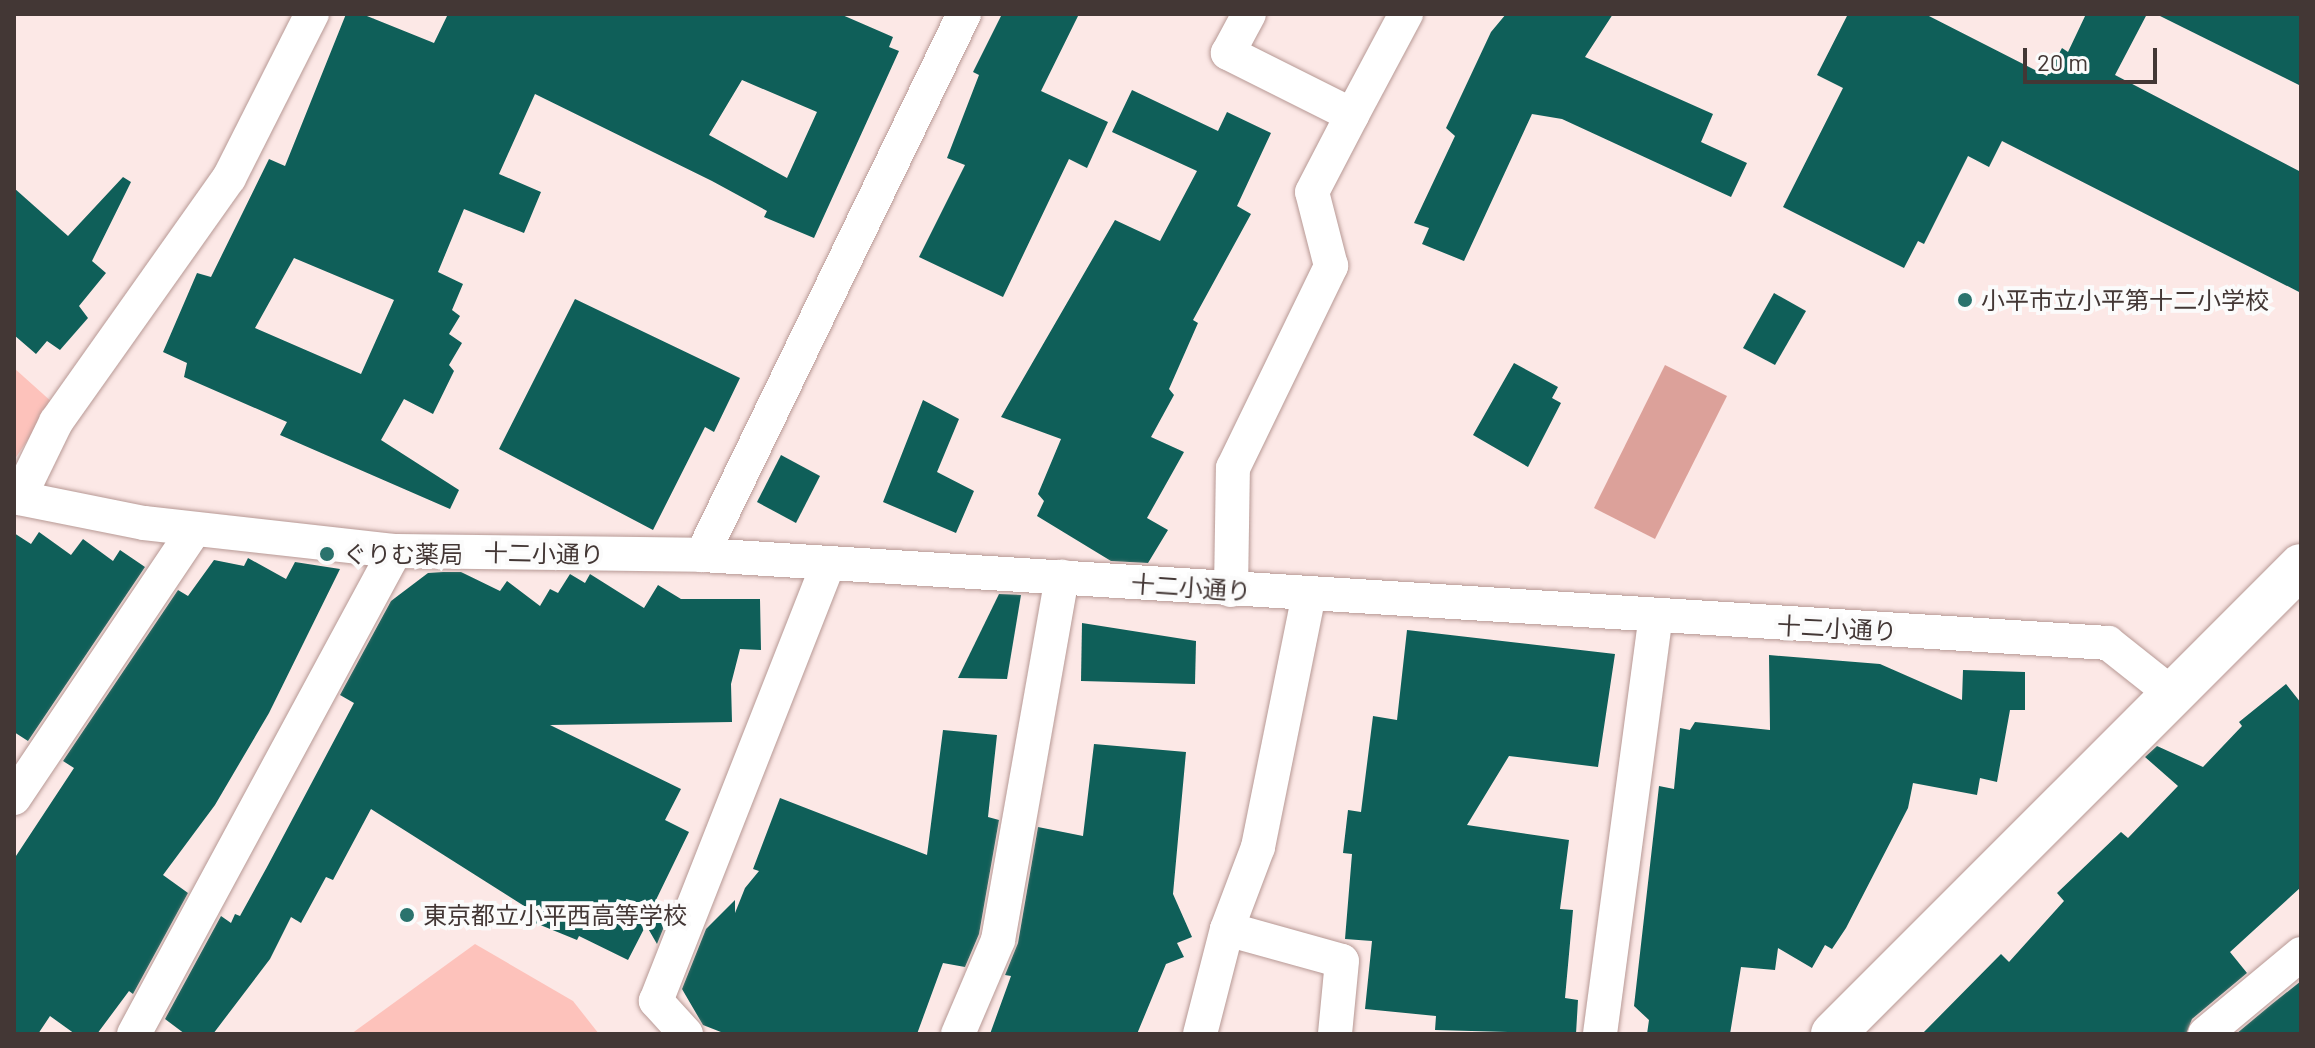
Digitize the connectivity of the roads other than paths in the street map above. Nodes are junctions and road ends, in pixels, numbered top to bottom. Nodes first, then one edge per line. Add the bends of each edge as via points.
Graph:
1 (312, 14) edge
2 (964, 14) edge
3 (1249, 14) edge
4 (1406, 14) edge
5 (1352, 115) junction
6 (17, 497) edge
7 (194, 530) junction
8 (395, 551) junction
9 (702, 555) junction
10 (828, 565) junction
11 (2301, 566) edge
12 (1062, 577) junction
13 (1231, 590) junction
14 (1309, 594) junction
15 (1656, 617) junction
16 (2171, 693) junction
17 (14, 798) edge
18 (1227, 929) junction
19 (2301, 954) edge
20 (134, 1034) edge
21 (686, 1034) edge
22 (958, 1034) edge
23 (1200, 1034) edge
24 (1335, 1034) edge
25 (1600, 1034) edge
26 (1833, 1034) edge
27 (2205, 1034) edge

1 - 6 street via 229,178 56,422
2 - 9 street
3 - 5 street via 1228,53
4 - 5 street
5 - 13 street via 1312,192 1331,266 1233,468
6 - 7 street, 十二小通り
7 - 8 street, 十二小通り
7 - 17 street
8 - 9 street, 十二小通り
8 - 20 street
9 - 10 street, 十二小通り
10 - 12 street, 十二小通り
10 - 21 street via 656,1001
11 - 16 street
12 - 13 street, 十二小通り
12 - 22 street via 998,940
13 - 14 street, 十二小通り
14 - 15 street, 十二小通り
14 - 18 street via 1258,847
15 - 16 street, 十二小通り via 2108,643
15 - 25 street
16 - 26 street
18 - 23 street
18 - 24 street via 1342,961
19 - 27 street

